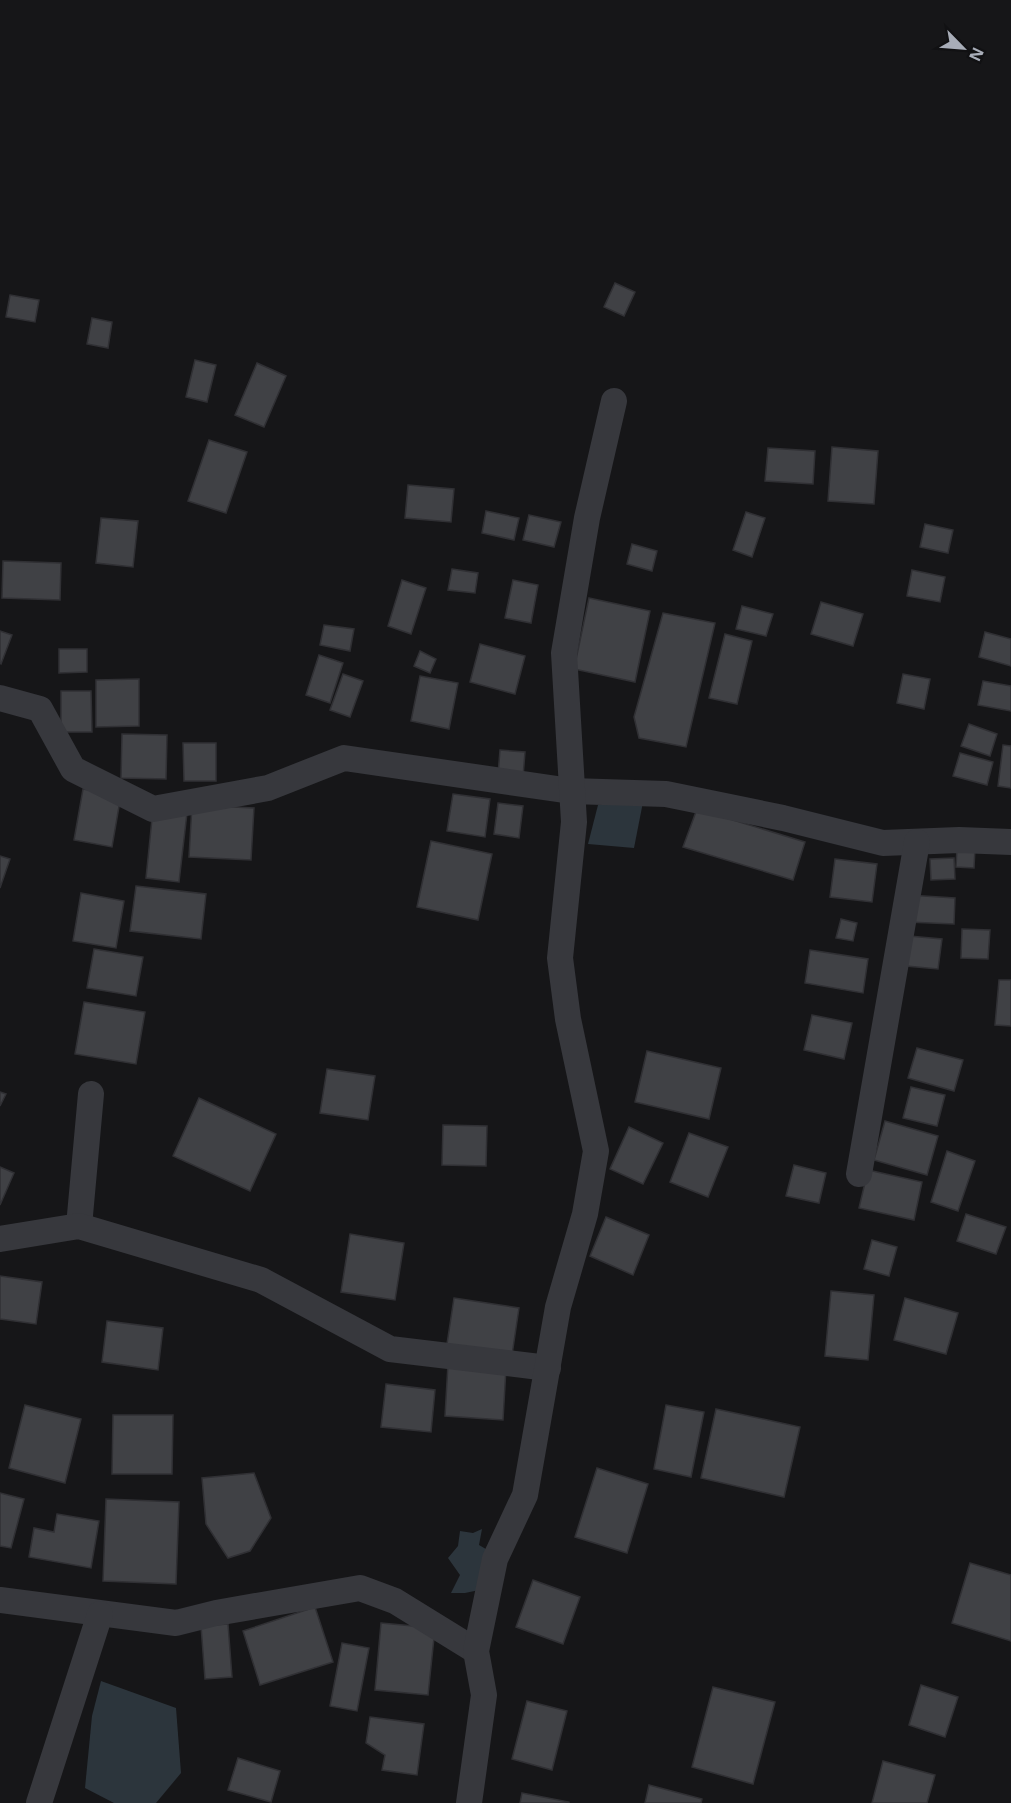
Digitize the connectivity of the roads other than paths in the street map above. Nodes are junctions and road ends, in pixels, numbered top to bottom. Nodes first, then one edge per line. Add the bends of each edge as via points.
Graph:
1 (614, 401) dead end
2 (0, 698) edge
3 (571, 791) junction
4 (917, 842) junction
5 (1011, 842) edge
6 (91, 1094) dead end
7 (859, 1174) dead end
8 (79, 1226) junction
9 (0, 1239) edge
10 (548, 1368) junction
11 (0, 1600) edge
12 (100, 1614) junction
13 (476, 1651) junction
14 (39, 1803) edge
15 (470, 1803) edge

1 - 3 street via 587,518 564,653
2 - 3 street via 40,709 73,769 153,809 268,788 344,758
3 - 4 street via 666,794 883,843
3 - 10 street via 574,822 560,958 568,1019 596,1150 585,1214 558,1307
4 - 5 street
4 - 7 street
6 - 8 street
8 - 9 street
8 - 10 street via 261,1280 390,1349
10 - 13 street via 525,1495 495,1559
11 - 12 street
12 - 13 street via 176,1623 360,1588 395,1601
12 - 14 street
13 - 15 street via 484,1695

